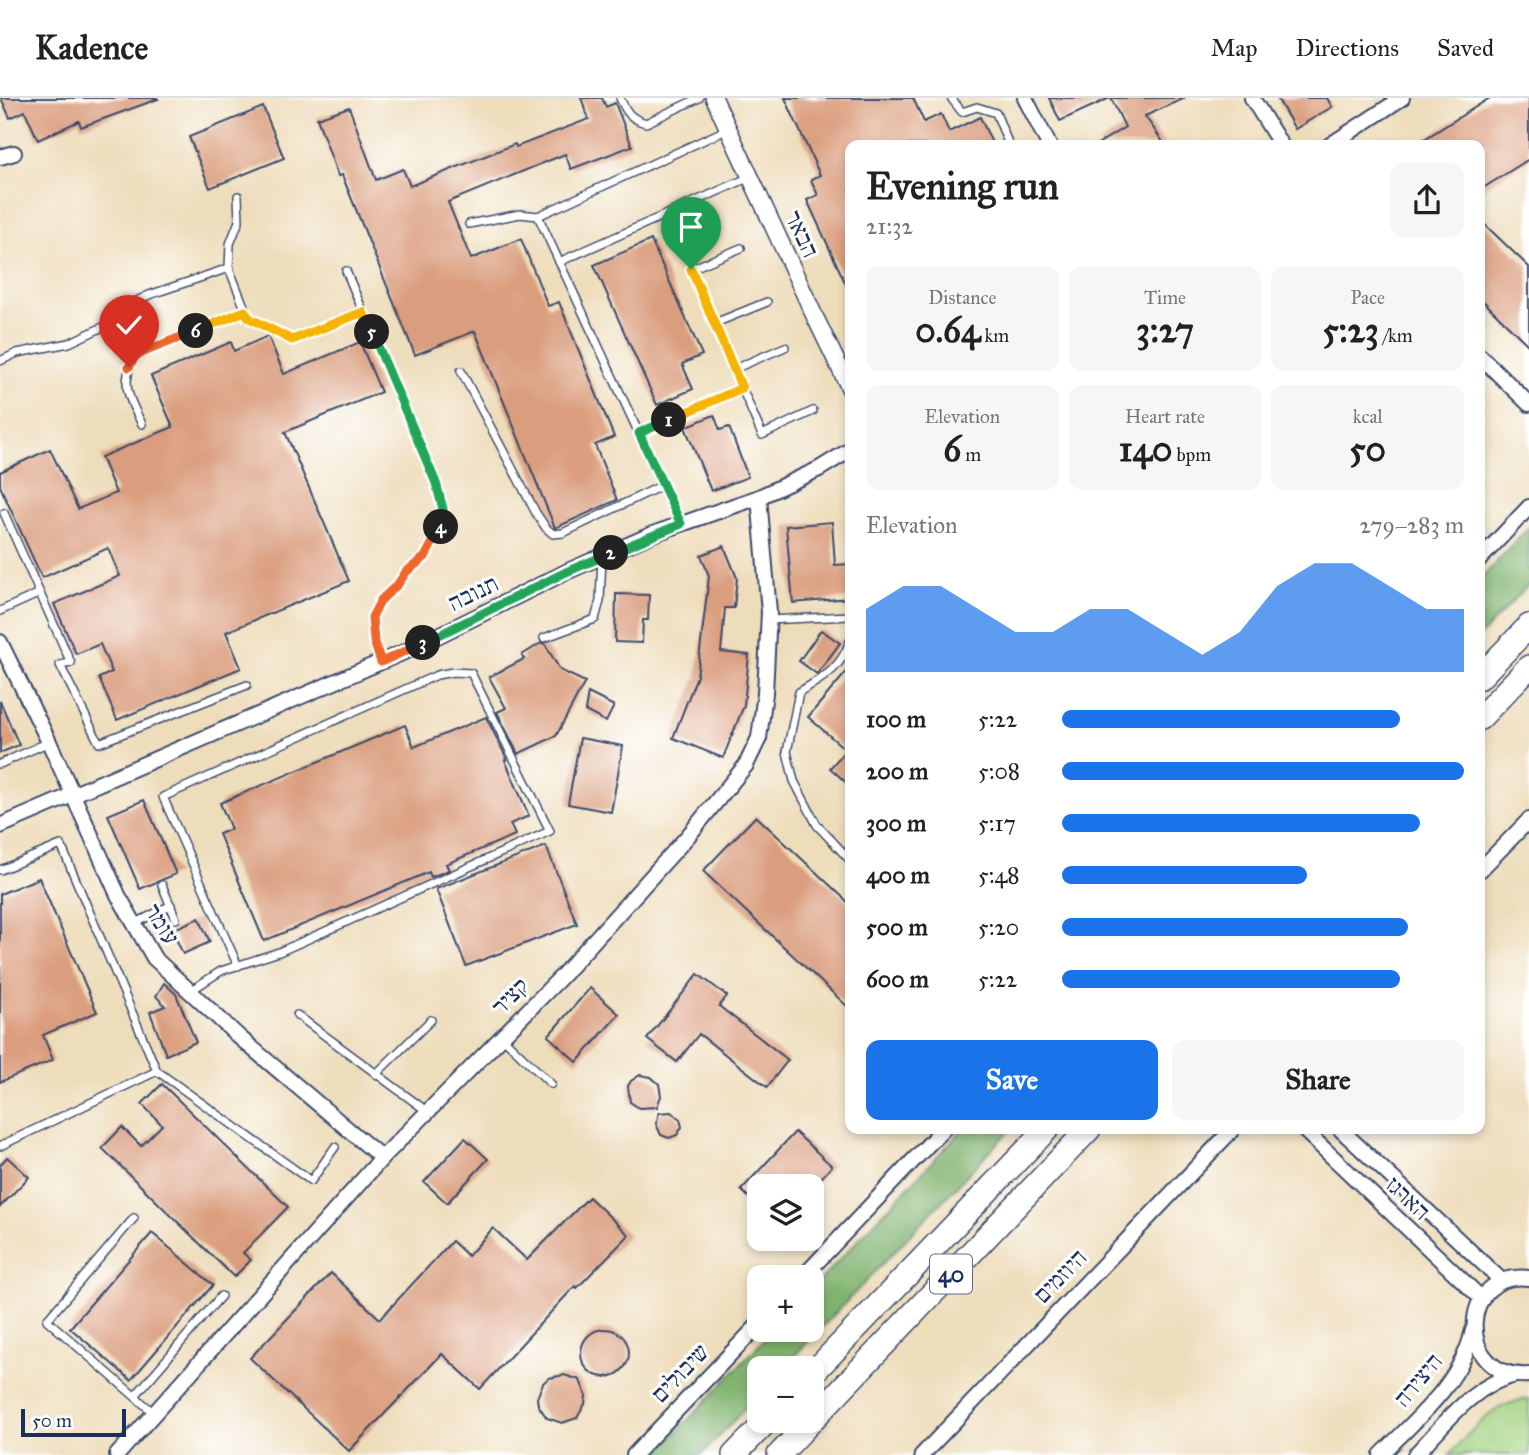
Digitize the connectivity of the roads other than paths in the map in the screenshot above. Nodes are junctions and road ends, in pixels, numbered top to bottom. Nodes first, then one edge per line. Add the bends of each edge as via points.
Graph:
1 (620, 98) edge
2 (699, 98) edge
3 (714, 98) edge
4 (951, 98) edge
5 (1025, 98) edge
6 (1252, 98) edge
7 (1401, 98) edge
8 (728, 129) junction
9 (1007, 140) edge
10 (1046, 140) edge
11 (1278, 140) edge
12 (1338, 140) edge
13 (750, 177) junction
14 (238, 196) dead end
15 (538, 216) junction
16 (469, 224) dead end
17 (741, 248) dead end
18 (559, 262) junction
19 (229, 268) junction
20 (346, 271) dead end
21 (766, 302) dead end
22 (245, 311) junction
23 (363, 312) junction
24 (715, 323) junction
25 (785, 347) dead end
26 (0, 361) edge
27 (1485, 361) edge
28 (734, 369) junction
29 (461, 370) dead end
30 (845, 378) edge
31 (742, 388) junction
32 (1529, 404) edge
33 (813, 411) dead end
34 (142, 424) dead end
35 (639, 433) junction
36 (845, 453) edge
37 (663, 485) junction
38 (759, 497) junction
39 (1529, 507) edge
40 (4, 513) dead end
41 (681, 524) junction
42 (1485, 554) edge
43 (602, 556) junction
44 (40, 593) junction
45 (0, 611) edge
46 (845, 616) edge
47 (768, 620) junction
48 (1529, 626) edge
49 (544, 638) dead end
50 (0, 642) edge
51 (845, 656) edge
52 (381, 662) junction
53 (1529, 667) edge
54 (1485, 672) edge
55 (247, 685) dead end
56 (1485, 713) edge
57 (49, 742) junction
58 (0, 764) edge
59 (74, 796) junction
60 (1529, 820) edge
61 (0, 826) edge
62 (845, 855) edge
63 (1485, 865) edge
64 (0, 870) edge
65 (162, 885) dead end
66 (171, 905) junction
67 (176, 919) dead end
68 (133, 924) junction
69 (238, 966) junction
70 (189, 991) junction
71 (297, 1015) dead end
72 (431, 1020) dead end
73 (502, 1037) junction
74 (157, 1071) junction
75 (376, 1074) junction
76 (551, 1084) dead end
77 (428, 1112) junction
78 (938, 1134) edge
79 (1042, 1134) edge
80 (1084, 1134) edge
81 (1228, 1134) edge
82 (1308, 1134) edge
83 (1345, 1134) edge
84 (0, 1146) edge
85 (335, 1147) dead end
86 (383, 1158) junction
87 (134, 1218) dead end
88 (814, 1265) edge
89 (1529, 1278) edge
90 (1502, 1282) junction
91 (221, 1296) dead end
92 (1482, 1299) junction
93 (1474, 1325) junction
94 (747, 1337) edge
95 (824, 1361) edge
96 (1523, 1375) edge
97 (135, 1396) junction
98 (824, 1406) edge
99 (155, 1414) junction
100 (755, 1433) edge
101 (799, 1433) edge
102 (117, 1455) edge
103 (634, 1455) edge
104 (734, 1455) edge
105 (779, 1455) edge
106 (922, 1455) edge
107 (1381, 1455) edge
108 (1416, 1455) edge

1 - 2 lane via 634,120 646,123
3 - 8 street, הבאר
4 - 9 lane via 962,112 976,107 996,113
5 - 10 street
6 - 11 street
7 - 12 street
8 - 13 street, הבאר
8 - 15 lane
13 - 18 lane
13 - 30 street, הבאר
14 - 19 lane via 239,221 230,244
15 - 16 lane via 520,214
15 - 18 lane
17 - 24 lane via 691,269
18 - 35 lane
19 - 22 lane
19 - 26 lane via 149,295 127,306 105,326 69,343
20 - 23 lane
21 - 24 lane
22 - 23 lane via 249,318 292,340
22 - 34 lane via 136,355 129,367 128,397
23 - 52 lane via 443,509 442,524 425,557 381,600 372,617
24 - 28 lane
25 - 28 lane
27 - 32 street
28 - 31 lane
29 - 37 lane via 536,513 553,534
31 - 33 lane via 762,435
31 - 35 lane
35 - 37 lane
36 - 38 street, תנובה
37 - 41 lane
38 - 41 street, תנובה
38 - 47 street, קציר
39 - 42 street
40 - 44 lane
41 - 43 street, תנובה
43 - 49 lane via 595,620
43 - 52 street, תנובה
44 - 45 lane
44 - 55 lane via 71,663 60,665 99,743
46 - 47 lane
47 - 73 street, קציר via 759,738 746,765 633,897
48 - 54 highway
50 - 57 street, עומר
51 - 62 lane via 828,676 799,692 786,752 794,781 817,825
52 - 59 street, תנובה
53 - 56 highway
57 - 58 lane
57 - 59 street, עומר
59 - 61 street, תנובה
59 - 68 street, עומר
60 - 63 street
64 - 74 lane via 61,845
65 - 66 lane
66 - 67 lane
66 - 68 lane
68 - 70 street, עומר via 154,958
69 - 69 lane via 550,831 471,673 437,675 163,797
69 - 70 lane
70 - 86 street, עומר
71 - 75 lane
72 - 75 lane
73 - 76 lane
73 - 77 street, קציר
74 - 84 lane
74 - 85 lane via 311,1181
75 - 77 lane
77 - 86 street, קציר
78 - 88 street
79 - 95 highway, 40
80 - 98 highway, 40
81 - 106 street, היוזמים
82 - 92 street, הארגז
83 - 90 street, הארגז
86 - 99 street, קציר
87 - 97 lane via 47,1320
89 - 90 street
90 - 92 street
91 - 97 lane
92 - 93 street, היצירה
93 - 96 street via 1478,1346 1491,1364
93 - 107 street, היצירה via 1459,1370
94 - 103 street, שיבולים
96 - 108 street, היצירה via 1483,1387
97 - 99 lane
99 - 102 street, קציר
100 - 104 highway
101 - 105 highway, 40

